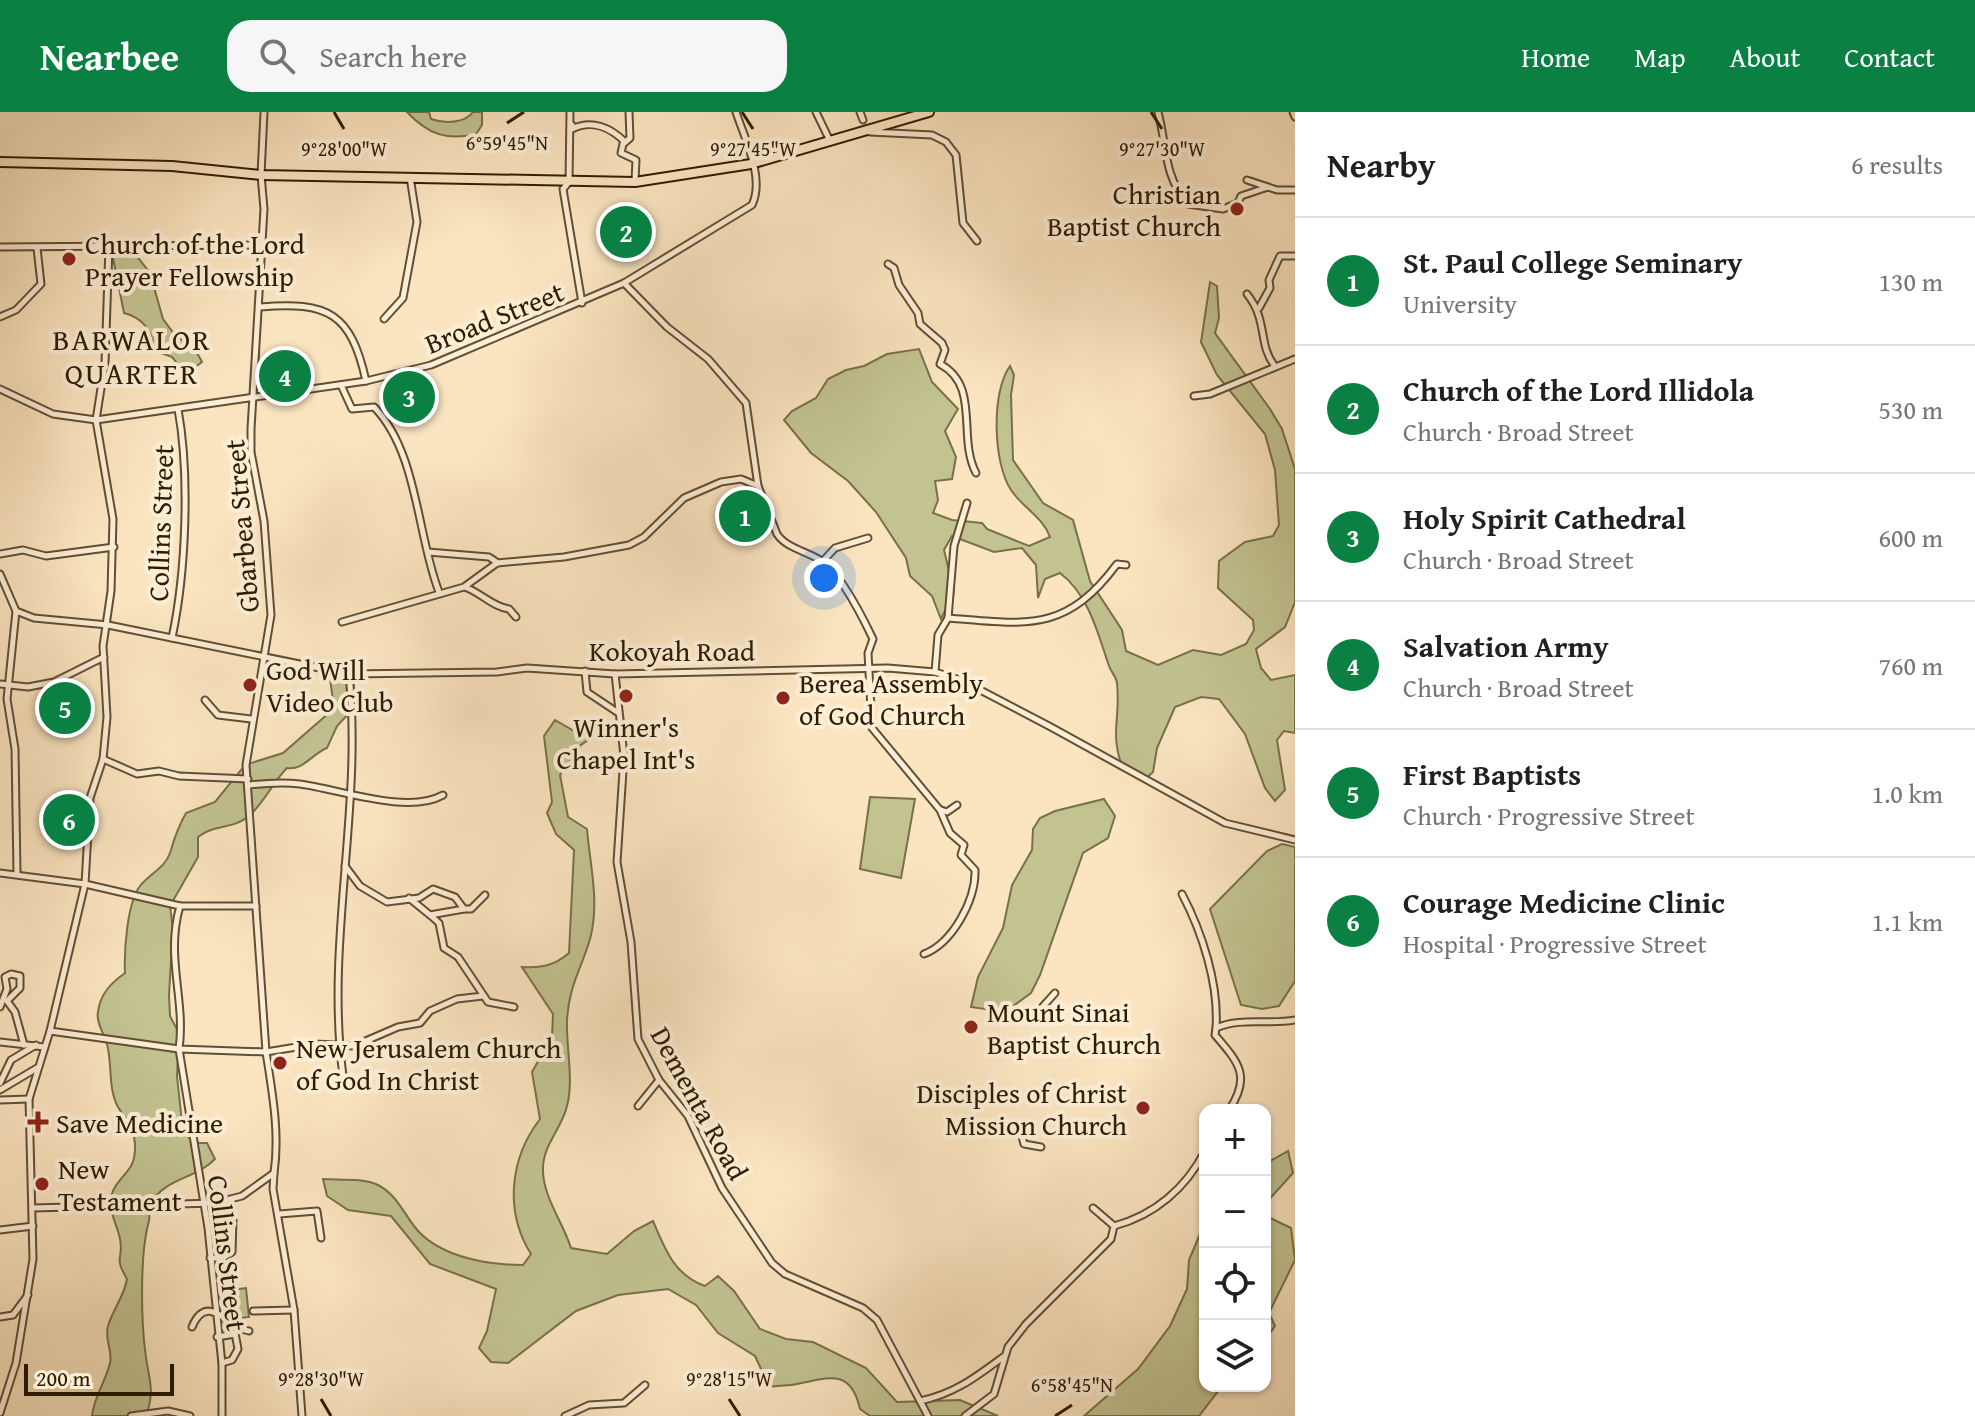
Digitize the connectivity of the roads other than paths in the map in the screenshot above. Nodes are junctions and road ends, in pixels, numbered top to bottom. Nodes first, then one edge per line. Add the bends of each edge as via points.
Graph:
1 (264, 112) edge
2 (570, 112) edge
3 (629, 112) edge
4 (736, 112) edge
5 (816, 112) edge
6 (860, 112) edge
7 (929, 112) edge
8 (1158, 112) edge
9 (863, 120) dead end
10 (865, 132) junction
11 (625, 142) junction
12 (831, 142) junction
13 (0, 162) edge
14 (751, 164) junction
15 (261, 175) junction
16 (410, 176) junction
17 (1247, 180) dead end
18 (569, 182) junction
19 (635, 182) junction
20 (1268, 187) junction
21 (1295, 190) edge
22 (977, 241) dead end
23 (260, 245) junction
24 (109, 246) junction
25 (0, 247) edge
26 (37, 248) junction
27 (1295, 256) edge
28 (888, 264) dead end
29 (624, 283) junction
30 (1247, 294) dead end
31 (582, 304) junction
32 (260, 307) junction
33 (1259, 308) junction
34 (0, 317) edge
35 (384, 319) dead end
36 (1295, 359) edge
37 (1275, 366) junction
38 (366, 381) junction
39 (341, 385) junction
40 (0, 389) edge
41 (254, 396) junction
42 (1194, 396) dead end
43 (178, 409) junction
44 (96, 420) junction
45 (976, 473) dead end
46 (758, 486) junction
47 (967, 503) dead end
48 (868, 538) dead end
49 (114, 547) junction
50 (428, 552) junction
51 (0, 554) edge
52 (823, 561) junction
53 (499, 564) junction
54 (1126, 565) dead end
55 (0, 574) edge
56 (464, 587) junction
57 (439, 592) junction
58 (16, 611) junction
59 (516, 617) dead end
60 (948, 618) junction
61 (342, 622) dead end
62 (108, 625) junction
63 (172, 638) junction
64 (104, 657) junction
65 (265, 657) junction
66 (869, 670) junction
67 (585, 671) junction
68 (935, 672) junction
69 (349, 674) junction
70 (615, 674) junction
71 (8, 683) junction
72 (0, 684) edge
73 (205, 700) dead end
74 (617, 712) junction
75 (251, 719) junction
76 (103, 759) junction
77 (249, 782) junction
78 (443, 795) dead end
79 (349, 796) junction
80 (957, 805) dead end
81 (940, 810) junction
82 (1295, 840) edge
83 (344, 866) junction
84 (0, 873) edge
85 (17, 873) junction
86 (85, 884) junction
87 (1182, 894) dead end
88 (485, 895) dead end
89 (409, 898) junction
90 (180, 906) junction
91 (256, 906) junction
92 (464, 909) junction
93 (430, 915) junction
94 (924, 954) dead end
95 (1055, 993) dead end
96 (483, 996) junction
97 (0, 1007) edge
98 (514, 1007) dead end
99 (1026, 1014) dead end
100 (1295, 1020) edge
101 (1216, 1028) junction
102 (50, 1031) junction
103 (0, 1042) edge
104 (338, 1044) junction
105 (24, 1045) junction
106 (36, 1045) junction
107 (44, 1047) junction
108 (179, 1049) junction
109 (266, 1052) junction
110 (38, 1067) junction
111 (5, 1076) junction
112 (343, 1076) dead end
113 (659, 1080) junction
114 (0, 1083) edge
115 (9, 1086) junction
116 (0, 1090) edge
117 (29, 1099) junction
118 (0, 1100) edge
119 (1233, 1104) edge
120 (638, 1106) dead end
121 (1019, 1125) dead end
122 (1041, 1147) dead end
123 (1199, 1161) edge
124 (274, 1173) junction
125 (202, 1201) junction
126 (33, 1208) junction
127 (1093, 1208) dead end
128 (227, 1210) dead end
129 (279, 1214) junction
130 (33, 1226) junction
131 (1114, 1226) junction
132 (0, 1230) edge
133 (321, 1238) dead end
134 (210, 1258) junction
135 (28, 1295) junction
136 (294, 1310) junction
137 (215, 1311) junction
138 (253, 1311) dead end
139 (0, 1317) edge
140 (192, 1327) dead end
141 (237, 1331) junction
142 (249, 1331) dead end
143 (217, 1337) junction
144 (1004, 1356) junction
145 (221, 1363) junction
146 (645, 1385) dead end
147 (920, 1401) junction
148 (0, 1413) edge
149 (131, 1416) edge
150 (190, 1416) edge
151 (222, 1416) edge
152 (302, 1416) edge
153 (565, 1416) edge
154 (928, 1416) edge
155 (965, 1416) edge

1 - 15 street, Gbarbea Street
2 - 11 street via 572,129 606,127
2 - 18 street
3 - 11 street via 630,138
4 - 14 street, Broad Street
5 - 12 street
6 - 9 street
7 - 10 highway
8 - 20 street via 1165,159 1188,204 1223,209
10 - 12 highway
10 - 22 street via 932,135 946,142 956,155 963,223
11 - 19 street via 622,155 636,160
12 - 14 highway
13 - 15 highway via 172,166
14 - 19 highway
14 - 29 street, Broad Street via 758,191 752,205
15 - 16 highway
15 - 23 street, Gbarbea Street
16 - 18 highway
16 - 35 street via 417,222 403,298
17 - 20 street
18 - 19 highway
18 - 31 street via 563,189
20 - 21 street
23 - 24 street
23 - 32 street, Gbarbea Street
24 - 26 street
24 - 44 street via 105,363
25 - 26 street
26 - 34 street via 41,284 16,310
27 - 33 street via 1277,260
28 - 45 street via 920,324 942,343 940,364 955,373 965,393 966,452
29 - 31 street, Broad Street
29 - 46 street via 708,359 746,403
30 - 33 street
31 - 38 street, Broad Street via 431,365
32 - 38 street via 310,306 342,321 361,357
32 - 41 street, Gbarbea Street
33 - 37 street via 1264,345
36 - 37 street
37 - 42 street
38 - 39 street, Broad Street
39 - 41 street, Broad Street
39 - 50 street via 352,409 374,407 388,424 410,480
40 - 44 street, Broad Street via 53,414
41 - 43 street, Broad Street
41 - 65 street, Gbarbea Street via 251,452 264,521 271,615
43 - 44 street, Broad Street
43 - 63 street, Collins Street via 184,501
44 - 49 street
46 - 52 street via 781,541
46 - 53 street via 729,479 698,491 629,545
47 - 60 street via 954,546
48 - 52 street via 835,548
49 - 51 street via 46,556 23,550
49 - 62 street
50 - 53 street via 489,557
50 - 57 street
52 - 66 street via 873,639
53 - 56 street
54 - 60 street via 1117,564 1068,612 1049,621
55 - 58 street
56 - 57 street
56 - 59 street
57 - 61 street
58 - 62 street, Kokoyah Road via 34,618
58 - 71 street
60 - 68 street via 938,635
62 - 63 street, Kokoyah Road
62 - 64 street
63 - 65 street, Kokoyah Road
64 - 71 street via 54,682 28,687
64 - 76 street
65 - 69 street, Kokoyah Road
65 - 75 street, Gbarbea Street
66 - 68 street, Kokoyah Road
66 - 70 street, Kokoyah Road
66 - 81 street via 872,728
67 - 69 street, Kokoyah Road
67 - 70 street, Kokoyah Road
67 - 74 street via 587,692
68 - 82 street, Kokoyah Road via 963,681 1225,823
69 - 79 street
70 - 74 street, Dementa Road
71 - 72 street
71 - 85 street via 17,787
73 - 75 street via 218,715
74 - 113 street, Dementa Road via 624,756 617,862 631,942 635,1028
75 - 77 street, Gbarbea Street
76 - 77 street via 137,774 159,771
76 - 86 street via 90,798
77 - 79 street via 303,784
77 - 91 street, Gbarbea Street
78 - 79 street via 432,802
79 - 83 street
80 - 81 street
81 - 94 street via 950,833 964,845 961,855 975,870 975,883 945,941
83 - 89 street via 360,886 387,902
83 - 104 street
84 - 85 street
85 - 86 street
86 - 90 street
86 - 102 street
87 - 101 street via 1209,967 1218,1010
88 - 92 street
89 - 92 street via 433,889 444,891
89 - 93 street
90 - 91 street
90 - 108 street, Collins Street via 173,959 182,1028
91 - 109 street, Gbarbea Street
92 - 93 street
93 - 96 street via 439,923 444,948 458,957
95 - 99 street via 1037,1013
96 - 98 street
96 - 104 street via 439,1006 420,1023 367,1042
97 - 105 street via 5,977 20,976 20,988 7,1001
100 - 101 street via 1264,1025 1231,1021
101 - 119 street via 1215,1035 1239,1064 1241,1092
102 - 107 street
102 - 108 street
103 - 105 street
104 - 109 street
104 - 112 street
105 - 106 street
106 - 107 street
106 - 111 street via 11,1060
107 - 110 street
108 - 109 street
108 - 125 street, Collins Street
109 - 124 street, Gbarbea Street
110 - 115 street
110 - 117 street
111 - 114 street
111 - 115 street
113 - 120 street
113 - 147 street, Dementa Road via 688,1116 722,1188 772,1263 877,1320
115 - 116 street
117 - 118 street
117 - 126 street
121 - 122 street via 1024,1144
123 - 131 street via 1184,1187 1169,1199
124 - 125 street via 242,1196
124 - 129 street, Gbarbea Street
125 - 126 street
125 - 134 street, Collins Street
126 - 130 street
127 - 131 street
128 - 134 street via 233,1220 232,1252
129 - 133 street via 317,1211
129 - 136 street, Gbarbea Street
130 - 132 street
130 - 135 street
131 - 144 street via 1103,1250 1026,1324
134 - 137 street, Collins Street
135 - 139 street via 13,1315
135 - 148 street via 16,1363
136 - 138 street
136 - 152 street, Gbarbea Street
137 - 140 street via 199,1316
137 - 141 street via 226,1315
137 - 143 street, Collins Street
141 - 142 street
141 - 143 street
141 - 145 street via 236,1353
143 - 145 street, Collins Street
144 - 147 street via 965,1386
144 - 155 street via 994,1394
145 - 151 street, Collins Street
146 - 153 street via 624,1403 589,1405
147 - 154 street, Dementa Road
149 - 150 street via 168,1411

